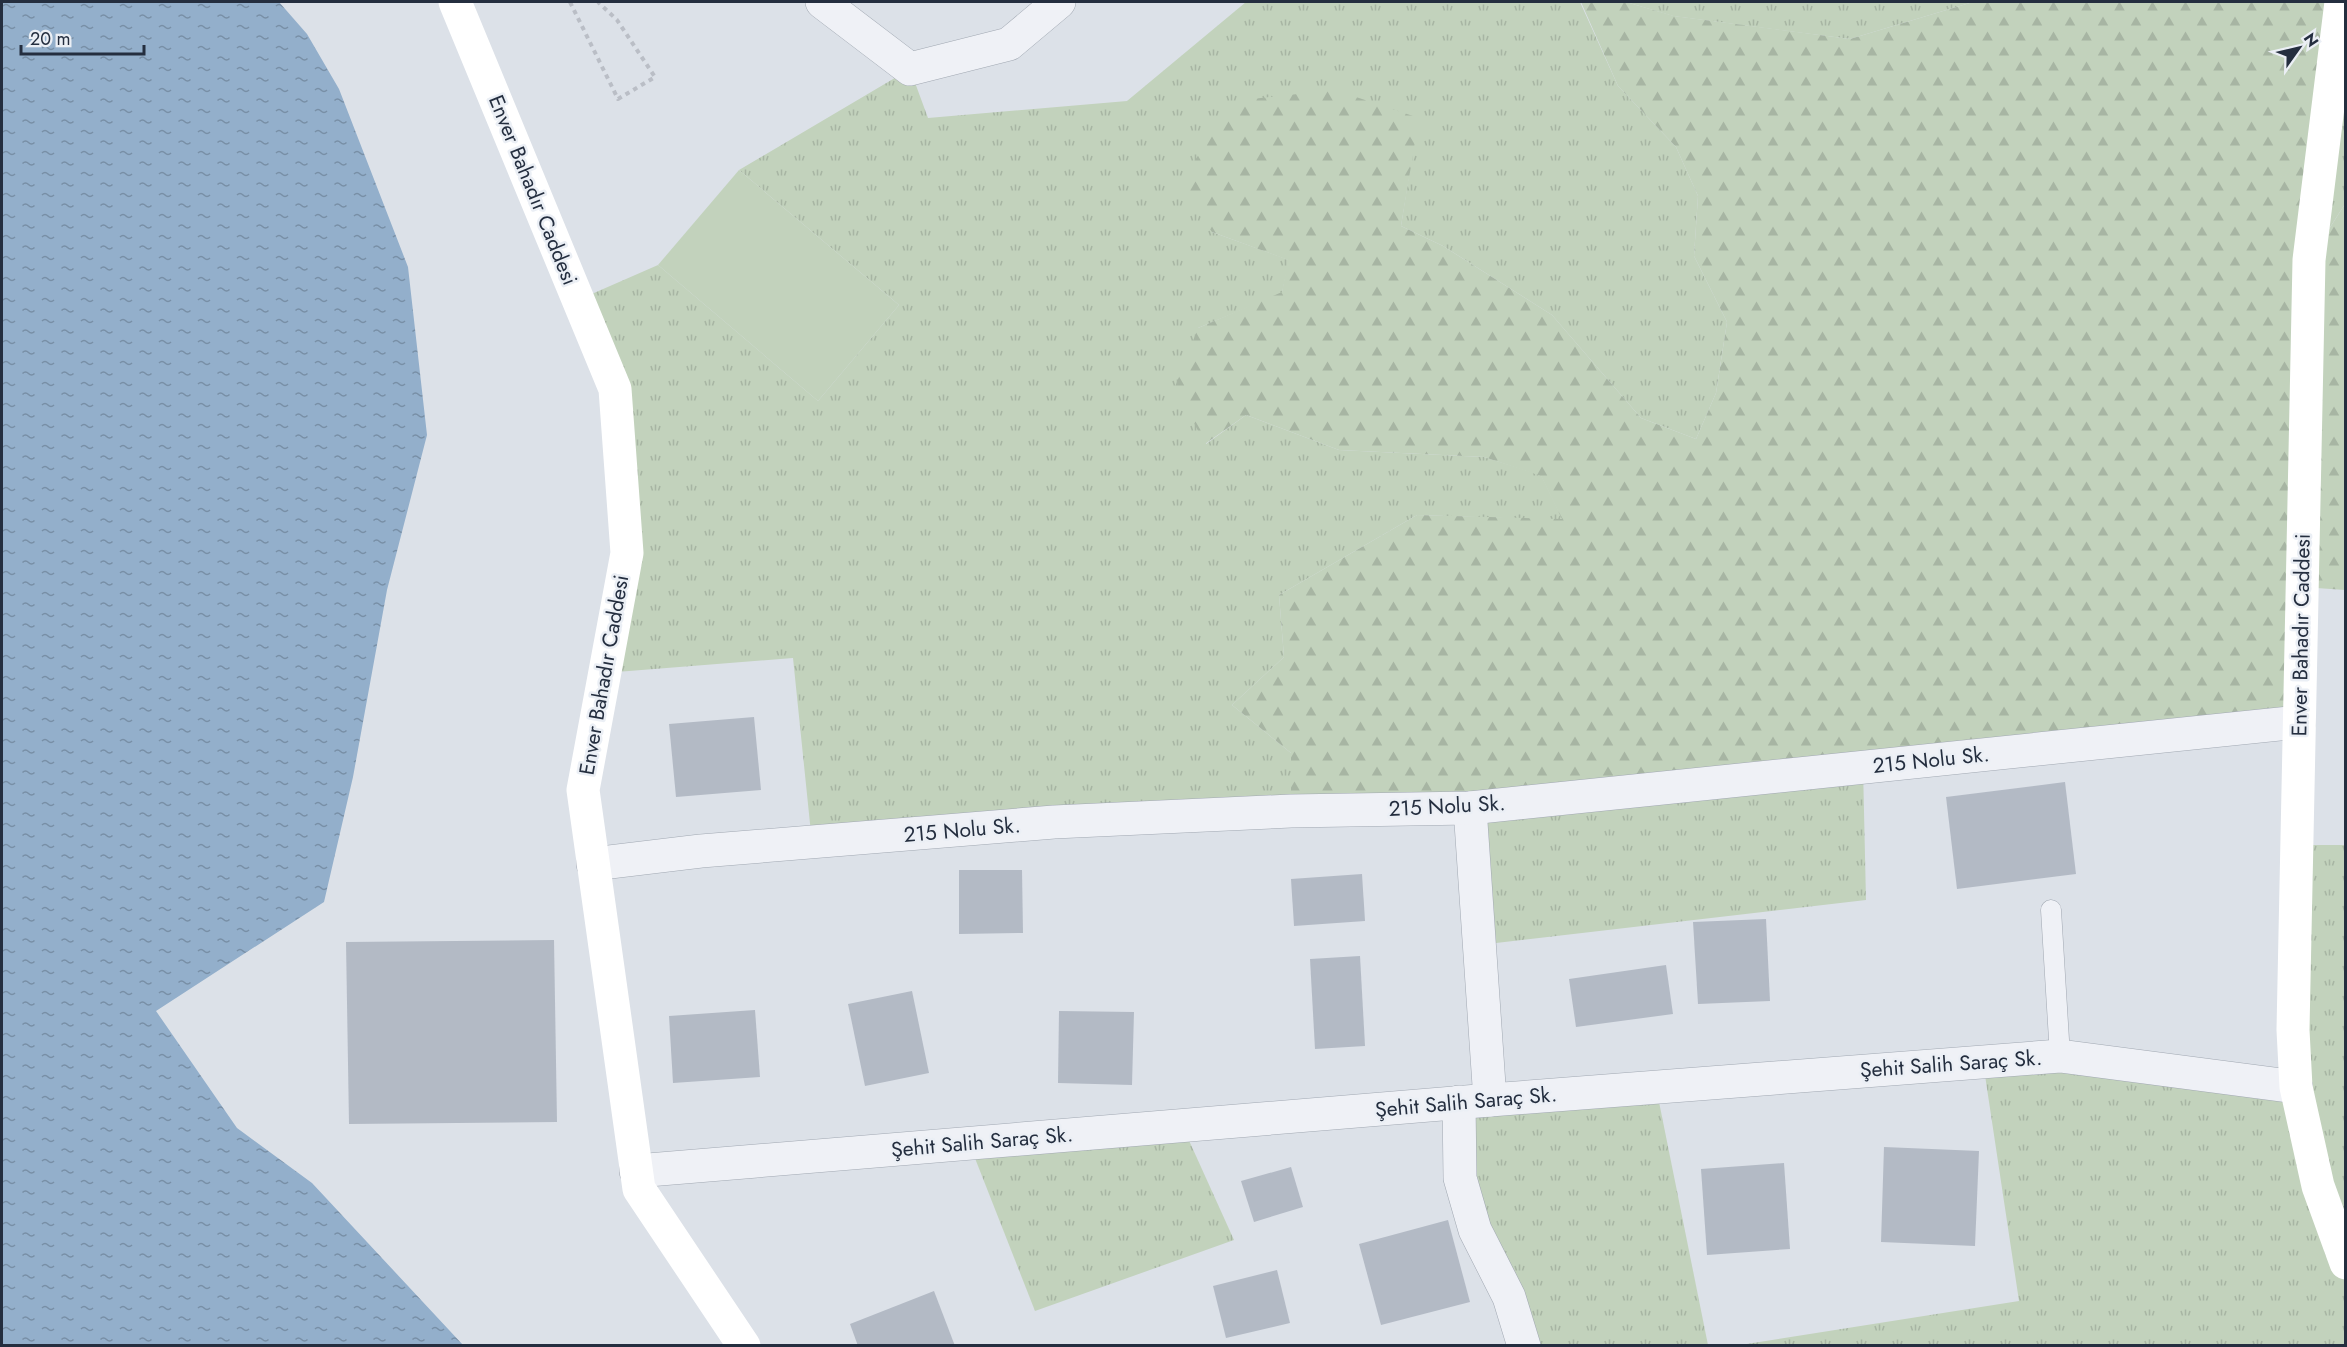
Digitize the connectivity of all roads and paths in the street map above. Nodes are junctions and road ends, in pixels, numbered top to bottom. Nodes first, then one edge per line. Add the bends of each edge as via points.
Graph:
1 (455, 2) edge
2 (570, 2) edge
3 (598, 2) edge
4 (822, 2) edge
5 (2341, 2) edge
6 (1047, 5) edge
7 (2299, 722) junction
8 (1470, 808) junction
9 (593, 864) junction
10 (2051, 910) dead end
11 (2060, 1056) junction
12 (2296, 1087) junction
13 (1475, 1101) junction
14 (636, 1171) junction
15 (2346, 1263) edge
16 (744, 1346) edge
17 (1524, 1346) edge

1 - 9 main road, Enver Bahadır Caddesi via 615,389 627,553 583,790
2 - 3 path via 618,99 655,76 617,20
4 - 6 street via 910,69 1009,44
5 - 7 main road, Enver Bahadır Caddesi via 2308,260
7 - 8 street, 215 Nolu Sk.
7 - 12 main road, Enver Bahadır Caddesi via 2293,1030
8 - 9 street, 215 Nolu Sk. via 1291,811 1054,822 701,851
8 - 13 street
9 - 14 main road, Enver Bahadır Caddesi
10 - 11 lane
11 - 12 street, Şehit Salih Saraç Sk.
11 - 13 street, Şehit Salih Saraç Sk.
12 - 15 main road, Enver Bahadır Caddesi via 2318,1186
13 - 14 street, Şehit Salih Saraç Sk.
13 - 17 street via 1460,1178 1475,1230 1509,1297
14 - 16 main road, Enver Bahadır Caddesi via 639,1189

